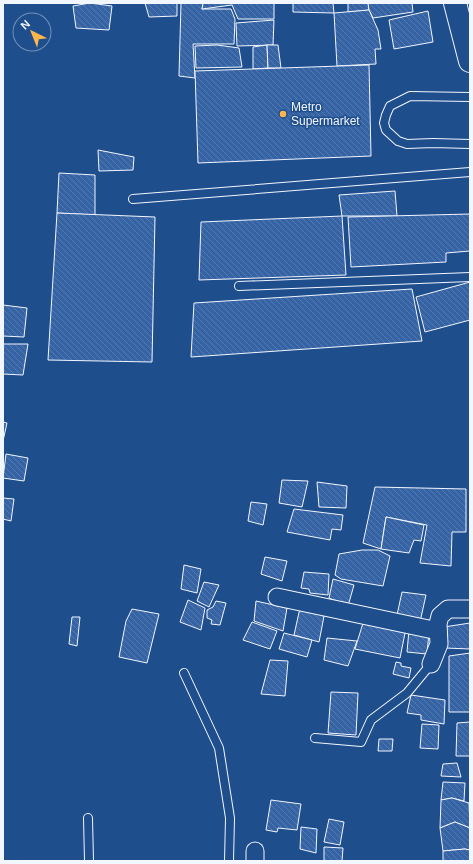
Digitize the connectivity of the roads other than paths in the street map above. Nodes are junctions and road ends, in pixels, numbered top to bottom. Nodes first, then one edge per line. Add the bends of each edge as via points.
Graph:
1 (455, 3) edge
2 (470, 61) edge
3 (470, 97) edge
4 (470, 144) edge
5 (470, 172) edge
6 (133, 199) dead end
7 (470, 277) edge
8 (239, 286) dead end
9 (278, 597) dead end
10 (470, 609) edge
11 (438, 631) junction
12 (431, 664) joint
13 (184, 673) dead end
14 (315, 738) dead end
15 (88, 818) dead end
16 (89, 861) edge
17 (229, 861) edge

1 - 2 highway
3 - 4 lane via 410,96 390,106 384,123 386,130 398,141 407,144
5 - 6 lane
7 - 8 lane
9 - 11 street
10 - 11 street via 448,609 440,616
11 - 12 street via 439,644
12 - 14 lane via 407,693 371,720 361,742
13 - 17 lane via 219,748 230,818
15 - 16 lane

